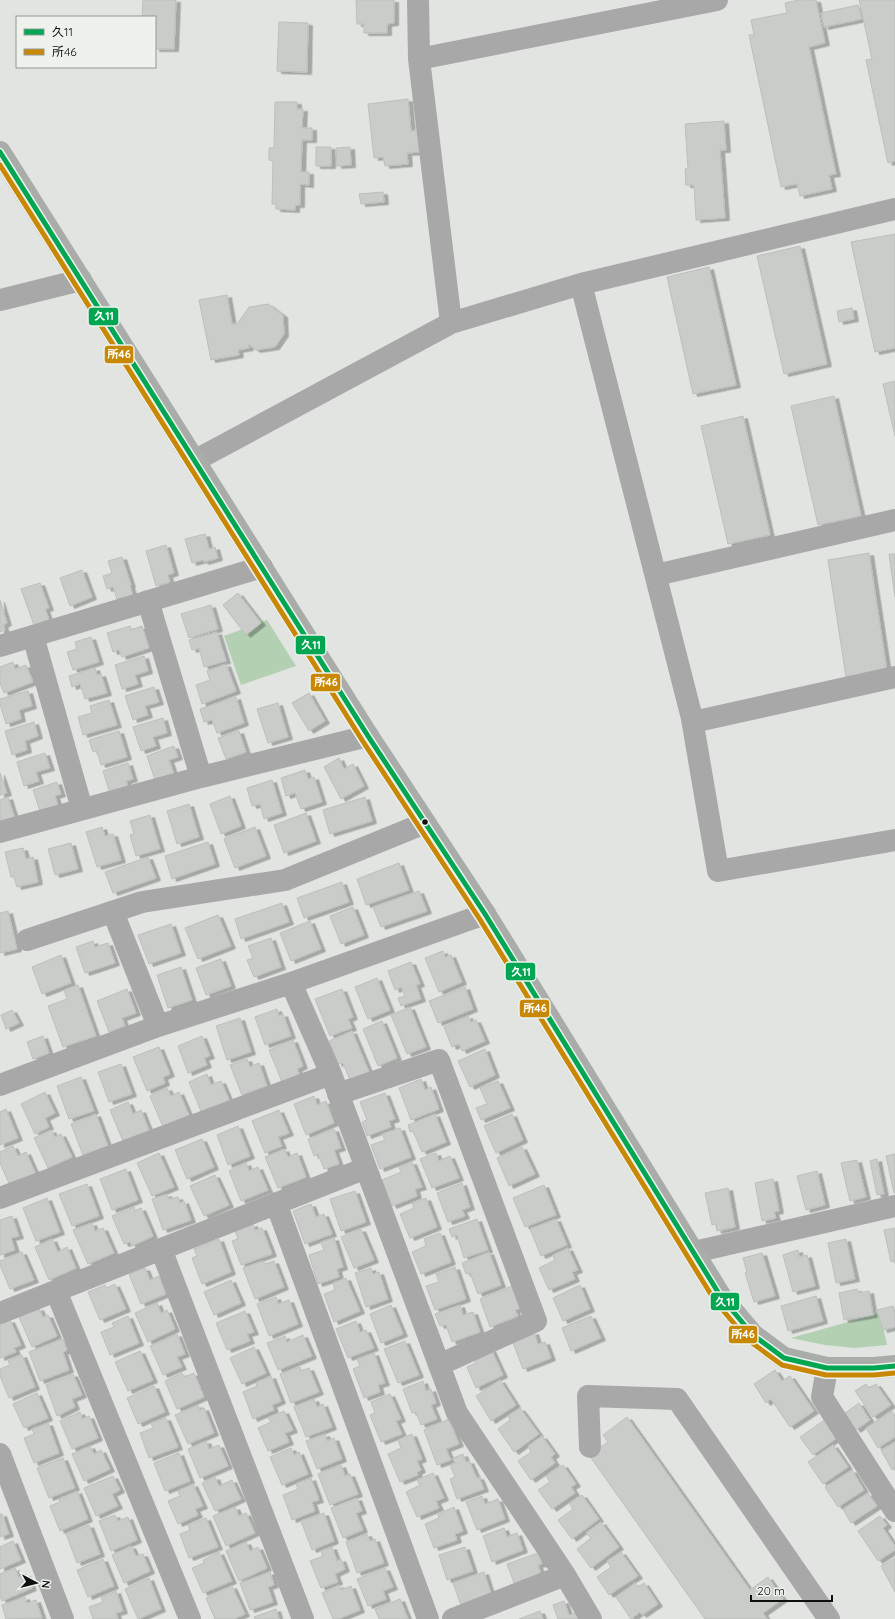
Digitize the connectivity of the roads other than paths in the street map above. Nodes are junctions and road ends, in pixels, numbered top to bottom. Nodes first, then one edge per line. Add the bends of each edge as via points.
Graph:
1 (418, 0) edge
2 (717, 0) edge
3 (419, 59) junction
4 (0, 152) edge
5 (895, 209) edge
6 (81, 280) junction
7 (581, 284) junction
8 (0, 300) edge
9 (451, 323) junction
10 (196, 460) junction
11 (895, 520) edge
12 (262, 567) junction
13 (656, 575) junction
14 (148, 601) junction
15 (33, 636) junction
16 (0, 646) edge
17 (895, 677) edge
18 (691, 713) junction
19 (368, 736) junction
20 (201, 777) junction
21 (82, 809) junction
22 (424, 823) junction
23 (0, 832) edge
24 (895, 840) edge
25 (114, 912) junction
26 (485, 914) junction
27 (27, 940) dead end
28 (291, 983) junction
29 (158, 1026) junction
30 (331, 1074) junction
31 (0, 1085) edge
32 (338, 1094) junction
33 (366, 1168) junction
34 (0, 1198) edge
35 (276, 1203) junction
36 (895, 1206) edge
37 (160, 1249) junction
38 (694, 1252) junction
39 (56, 1291) junction
40 (0, 1313) edge
41 (439, 1364) junction
42 (895, 1366) edge
43 (827, 1368) junction
44 (590, 1447) dead end
45 (0, 1454) edge
46 (895, 1511) edge
47 (564, 1575) junction
48 (63, 1619) edge
49 (190, 1619) edge
50 (303, 1619) edge
51 (428, 1619) edge
52 (453, 1619) edge
53 (591, 1619) edge
54 (829, 1619) edge

1 - 3 street
2 - 3 street
3 - 9 street
4 - 6 main road
5 - 7 street
6 - 8 street
6 - 10 main road
7 - 9 street
7 - 13 street
9 - 10 street
10 - 12 main road
11 - 13 street
12 - 14 street
12 - 19 main road
13 - 18 street
14 - 15 street
14 - 20 street
15 - 16 street
15 - 21 street
17 - 18 street via 693,722
18 - 24 street via 718,871
19 - 20 street
19 - 22 main road
20 - 21 street
21 - 23 street
22 - 25 street via 285,880 142,902
22 - 26 main road
25 - 27 street
25 - 29 street
26 - 28 street
26 - 38 main road
28 - 29 street
28 - 30 street
29 - 31 street
30 - 32 street
30 - 34 street
32 - 33 street
32 - 41 street via 439,1060 536,1321
33 - 35 street
33 - 41 street
35 - 37 street
35 - 51 street
36 - 38 street
37 - 39 street
37 - 50 street
38 - 43 main road via 722,1297 753,1335 784,1358
39 - 40 street
39 - 49 street
41 - 47 street via 457,1413
42 - 43 main road
43 - 46 street via 822,1397
44 - 54 street via 588,1396 677,1399
45 - 48 street
47 - 52 street
47 - 53 street

